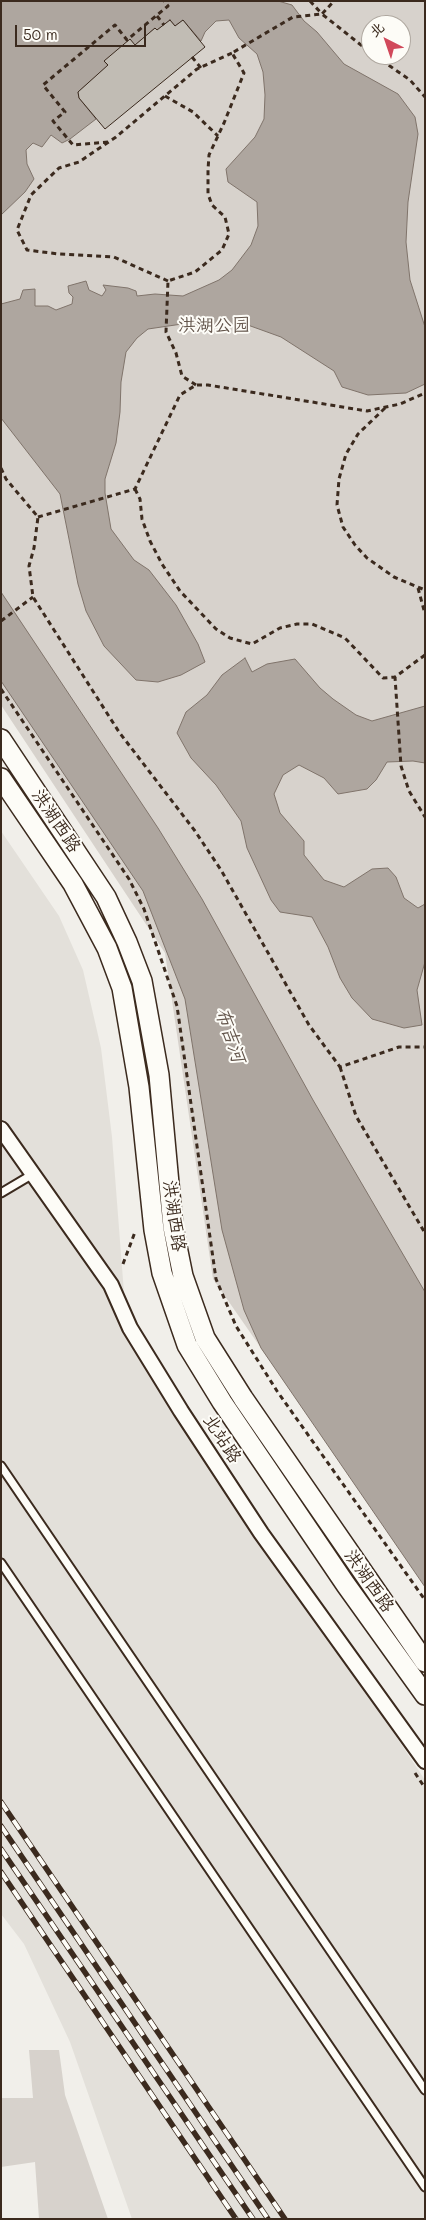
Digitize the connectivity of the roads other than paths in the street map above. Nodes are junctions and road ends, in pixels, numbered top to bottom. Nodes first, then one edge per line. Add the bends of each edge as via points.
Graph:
1 (1, 739) edge
2 (1, 778) edge
3 (1, 1129) edge
4 (33, 1174) junction
5 (1, 1193) edge
6 (1, 1466) edge
7 (1, 1563) edge
8 (425, 1662) edge
9 (425, 1695) edge
10 (425, 1761) edge
11 (425, 2090) edge
12 (425, 2187) edge

1 - 8 main road, 洪湖西路 via 106,897 142,982 159,1075 173,1227 183,1276 205,1338
2 - 9 main road, 洪湖西路 via 73,884 107,948 122,988 139,1086 160,1266 188,1345 227,1410
3 - 4 street, 北站路
4 - 5 lane
4 - 10 street, 北站路 via 111,1285 130,1328 261,1533
6 - 11 lane
7 - 12 lane

